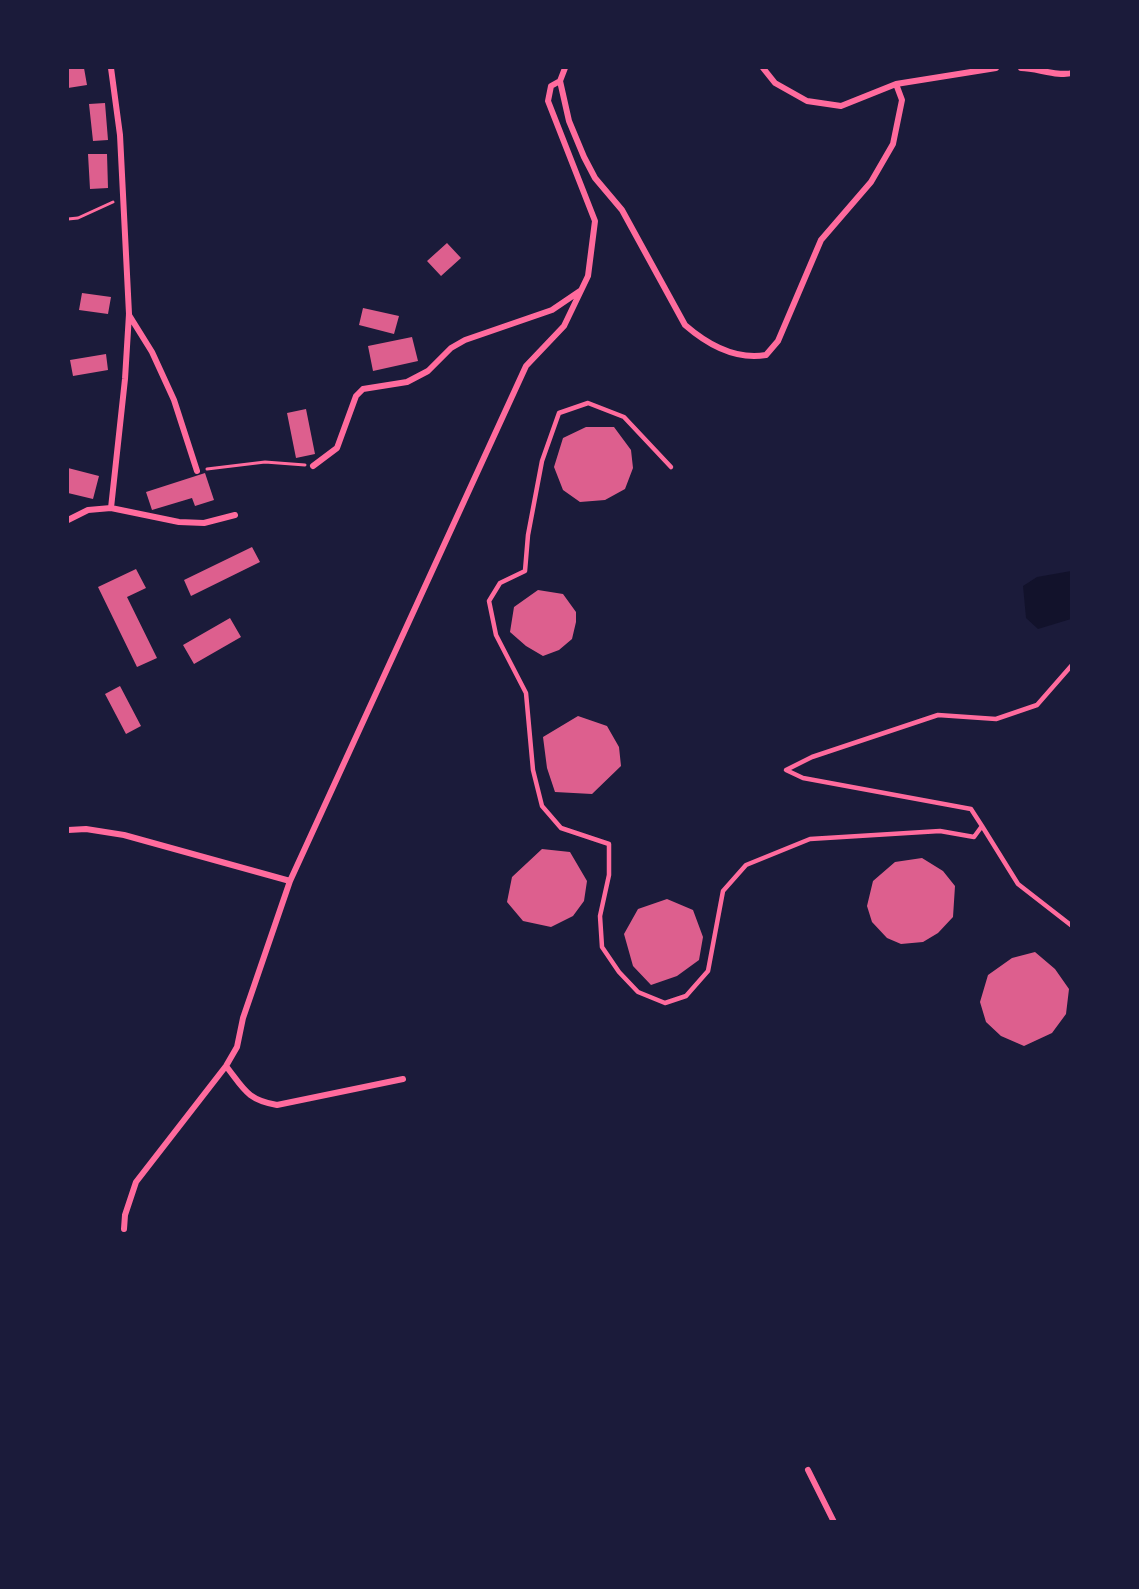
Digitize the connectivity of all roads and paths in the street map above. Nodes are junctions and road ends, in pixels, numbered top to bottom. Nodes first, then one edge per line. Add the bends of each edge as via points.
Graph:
1 (111, 68) edge
2 (565, 68) edge
3 (763, 68) edge
4 (996, 68) edge
5 (1021, 68) edge
6 (1071, 74) edge
7 (560, 81) junction
8 (896, 84) junction
9 (125, 198) junction
10 (68, 219) edge
11 (582, 289) junction
12 (129, 314) junction
13 (313, 466) joint
14 (671, 467) dead end
15 (197, 471) joint
16 (111, 508) junction
17 (235, 514) dead end
18 (68, 520) edge
19 (1071, 665) edge
20 (982, 826) junction
21 (68, 830) edge
22 (290, 881) junction
23 (1071, 927) edge
24 (226, 1066) junction
25 (403, 1079) dead end
26 (124, 1229) dead end
27 (808, 1470) dead end
28 (834, 1521) edge

1 - 9 street
2 - 7 street
3 - 8 street via 775,83 807,101 841,106
4 - 8 street
5 - 6 street
7 - 8 street via 569,121 587,164 622,210 685,325 727,352 752,357 766,355 778,341 821,240 872,182 893,144 902,100
7 - 11 street via 551,86 548,101 595,221 588,276
9 - 10 path
9 - 12 street
11 - 13 street via 552,310 465,340 428,371 407,382 363,389 356,396 337,448
11 - 22 street via 564,326 526,366
12 - 15 street via 174,400
12 - 16 street
13 - 15 path via 266,462
14 - 20 lane via 624,417 588,403 559,413 542,461 525,571 500,583 489,601 496,635 526,693 533,770 542,806 561,828 609,844 609,875 600,916 602,946 619,972 638,992 665,1003 686,996 708,971 723,891 746,865 810,839 940,831 974,837
16 - 17 street via 204,523
16 - 18 street via 88,510
19 - 20 lane via 1037,705 996,719 938,715 812,757 786,770 803,778 971,809
20 - 23 lane via 1018,884
21 - 22 street via 124,835
22 - 24 street via 243,1018 237,1047
24 - 25 street via 258,1102 277,1105
24 - 26 street via 136,1182
27 - 28 street

